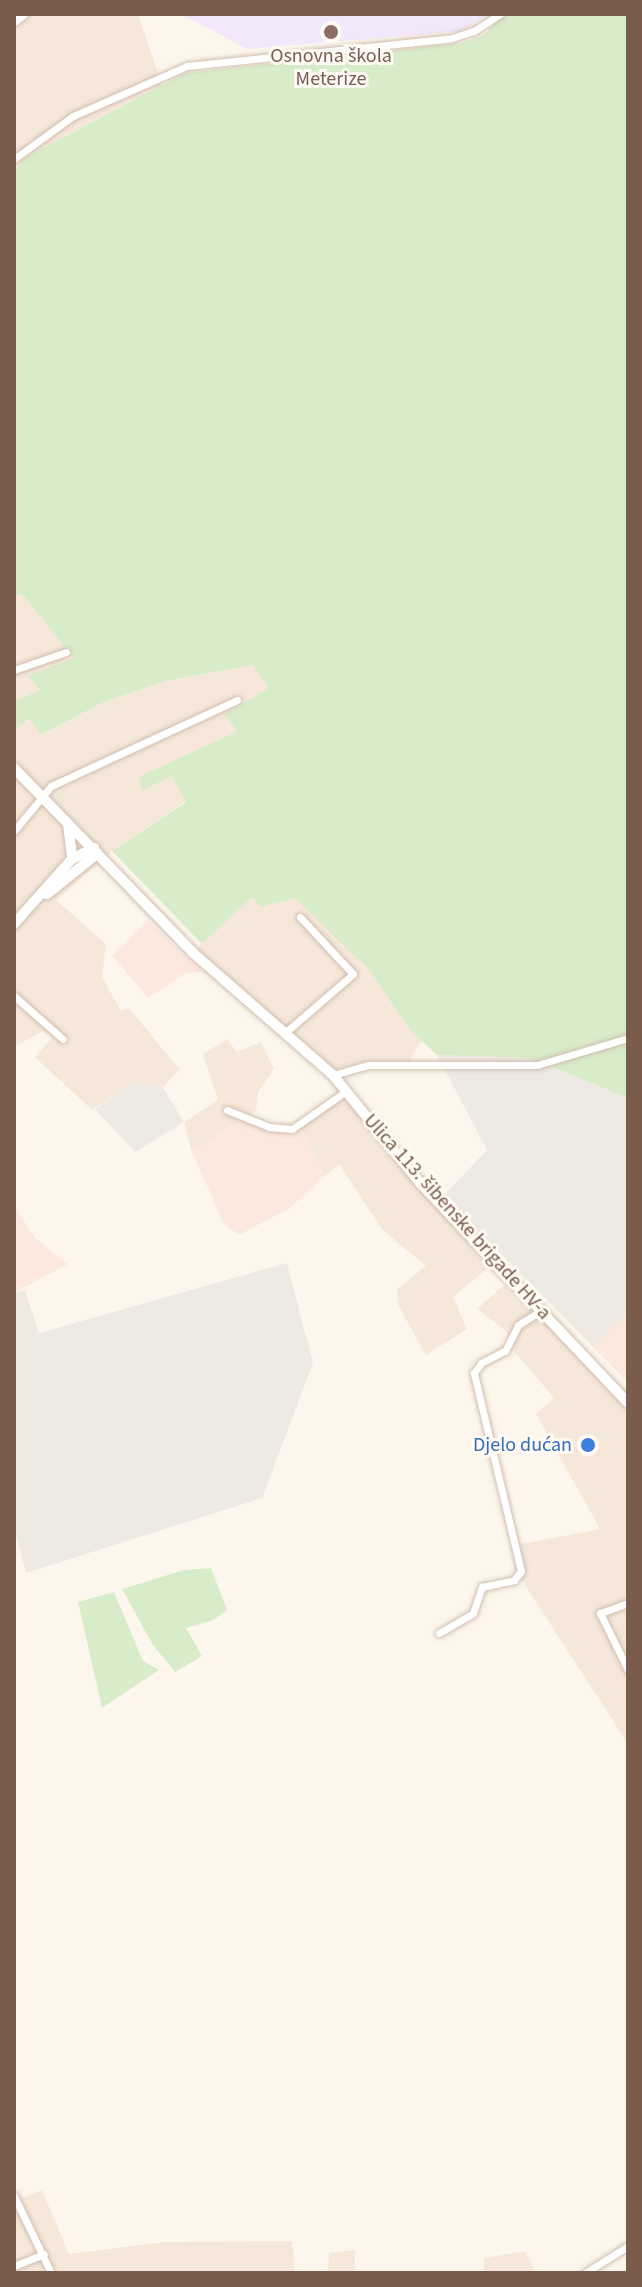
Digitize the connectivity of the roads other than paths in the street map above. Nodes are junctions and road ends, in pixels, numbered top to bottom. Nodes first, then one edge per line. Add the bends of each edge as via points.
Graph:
1 (23, 14) edge
2 (499, 15) edge
3 (14, 21) edge
4 (14, 159) edge
5 (66, 652) dead end
6 (14, 670) edge
7 (237, 700) dead end
8 (14, 768) edge
9 (42, 793) junction
10 (66, 818) junction
11 (14, 831) edge
12 (96, 851) junction
13 (72, 859) junction
14 (42, 896) junction
15 (300, 917) dead end
16 (14, 924) edge
17 (14, 996) edge
18 (287, 1031) junction
19 (628, 1038) edge
20 (63, 1039) dead end
21 (333, 1075) junction
22 (346, 1091) junction
23 (227, 1110) dead end
24 (540, 1311) junction
25 (628, 1403) edge
26 (628, 1603) edge
27 (439, 1633) dead end
28 (628, 1670) edge
29 (14, 2196) edge
30 (628, 2246) edge
31 (44, 2254) junction
32 (14, 2266) edge
33 (51, 2273) edge
34 (585, 2273) edge

1 - 3 street
2 - 4 street via 452,38 187,66 73,116
5 - 6 street
7 - 9 street
8 - 9 main road, Ulica 113. šibenske brigade HV-a
9 - 10 main road, Ulica 113. šibenske brigade HV-a
9 - 11 street
10 - 12 main road, Ulica 113. šibenske brigade HV-a
10 - 13 main road via 73,835
12 - 13 main road
12 - 14 main road
12 - 18 main road, Ulica 113. šibenske brigade HV-a via 192,952
13 - 14 main road
14 - 16 main road
15 - 18 street via 353,974
17 - 20 street
18 - 21 main road, Ulica 113. šibenske brigade HV-a
19 - 21 street via 537,1065 368,1065
21 - 22 main road, Ulica 113. šibenske brigade HV-a
22 - 23 street via 292,1129 269,1127
22 - 24 main road, Ulica 113. šibenske brigade HV-a via 421,1184
24 - 25 main road, Ulica 113. šibenske brigade HV-a
24 - 27 street via 518,1325 505,1351 481,1363 474,1373 521,1571 514,1580 482,1587 473,1613
26 - 28 street via 600,1613
29 - 31 street
30 - 34 street
31 - 32 street
31 - 33 street

